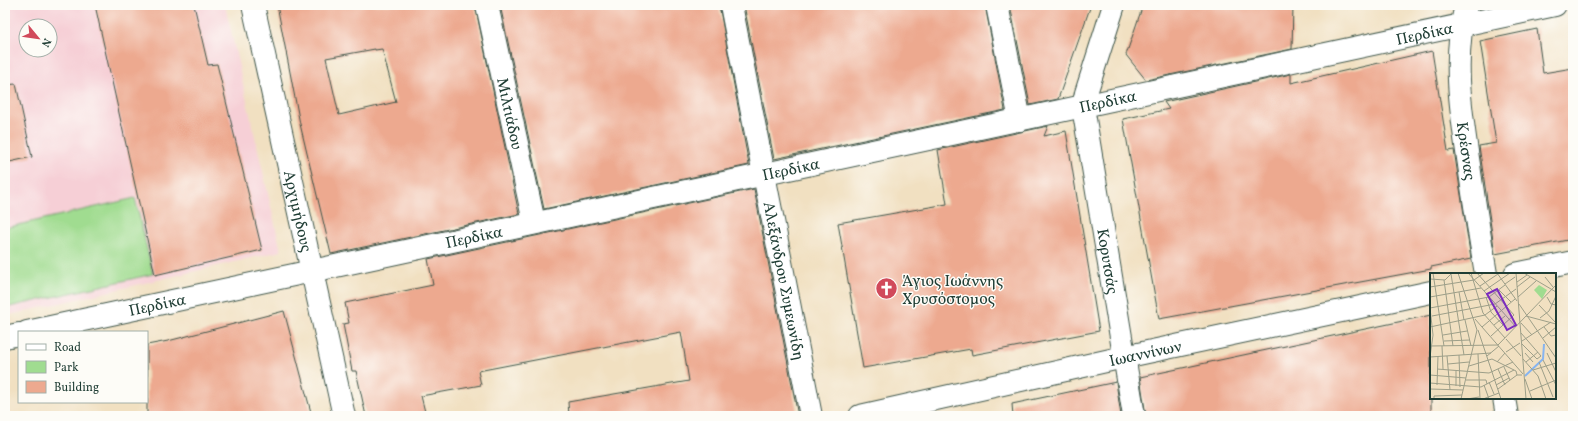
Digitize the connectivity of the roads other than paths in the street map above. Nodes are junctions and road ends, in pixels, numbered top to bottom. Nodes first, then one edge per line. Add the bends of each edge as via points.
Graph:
1 (254, 5) edge
2 (487, 5) edge
3 (731, 5) edge
4 (997, 5) edge
5 (1114, 5) edge
6 (1466, 5) edge
7 (1555, 5) edge
8 (1460, 26) junction
9 (1084, 107) junction
10 (1020, 120) junction
11 (764, 174) junction
12 (534, 222) junction
13 (1573, 262) edge
14 (312, 272) junction
15 (1486, 273) edge
16 (1521, 273) edge
17 (1430, 292) edge
18 (31, 331) edge
19 (18, 334) edge
20 (5, 336) edge
21 (1124, 357) junction
22 (1504, 399) edge
23 (344, 416) edge
24 (811, 416) edge
25 (860, 416) edge
26 (1134, 416) edge
27 (1507, 416) edge

1 - 14 street, Αρχιμήδους
2 - 12 street, Μιλτιάδου
3 - 11 street, Αλεξάνδρου Συμεωνίδη
4 - 10 street
5 - 9 street via 1086,93
6 - 8 street, Κρέσνας
7 - 8 street, Περδίκα
8 - 9 street, Περδίκα
8 - 15 street, Κρέσνας via 1458,63 1461,114
9 - 10 street, Περδίκα
9 - 21 street, Κορυτσάς
10 - 11 street, Περδίκα
11 - 12 street, Περδίκα
11 - 24 street, Αλεξάνδρου Συμεωνίδη
12 - 14 street, Περδίκα
13 - 16 street
14 - 18 street, Περδίκα
14 - 23 street, Αρχιμήδους
17 - 21 street, Ιωαννίνων
19 - 20 street
21 - 25 street, Ιωαννίνων
21 - 26 street, Κορυτσάς
22 - 27 street

